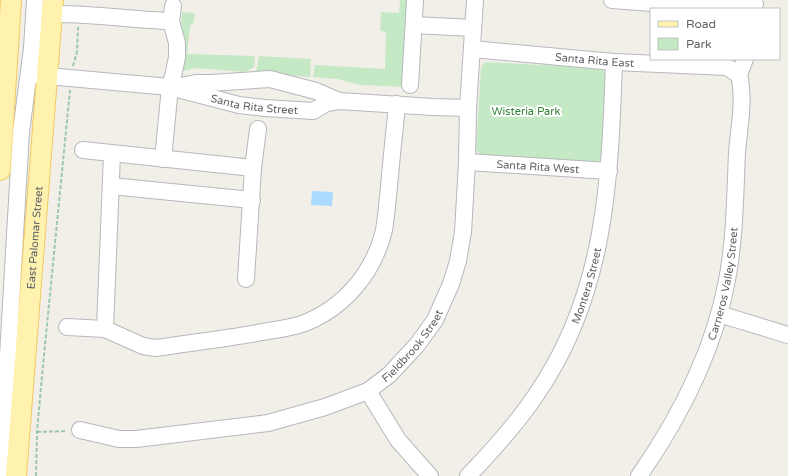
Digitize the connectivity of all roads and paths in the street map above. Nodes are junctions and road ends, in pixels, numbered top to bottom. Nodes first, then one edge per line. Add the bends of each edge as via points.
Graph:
1 (11, 0) edge
2 (35, 0) edge
3 (415, 0) edge
4 (475, 0) edge
5 (612, 0) edge
6 (754, 4) edge
7 (52, 7) edge
8 (78, 14) junction
9 (414, 25) junction
10 (473, 28) junction
11 (472, 49) junction
12 (745, 60) edge
13 (614, 62) junction
14 (38, 75) junction
15 (739, 75) junction
16 (3, 77) edge
17 (71, 78) junction
18 (410, 86) dead end
19 (170, 87) junction
20 (339, 101) junction
21 (397, 104) junction
22 (468, 108) junction
23 (258, 129) dead end
24 (83, 150) dead end
25 (112, 154) junction
26 (163, 159) junction
27 (467, 162) junction
28 (253, 168) junction
29 (0, 170) edge
30 (609, 171) junction
31 (111, 186) junction
32 (252, 200) junction
33 (246, 279) dead end
34 (719, 314) junction
35 (67, 327) dead end
36 (105, 329) junction
37 (788, 335) edge
38 (368, 391) junction
39 (80, 430) joint
40 (37, 432) junction
41 (1, 476) edge
42 (16, 476) edge
43 (36, 476) edge
44 (430, 476) edge
45 (468, 476) edge
46 (639, 476) edge

1 - 16 main road
2 - 14 street via 32,48
3 - 9 street
4 - 10 street, Fieldbrook Street
5 - 6 street via 678,5
7 - 8 street
7 - 14 main road, East Palomar Street
8 - 17 path via 77,52
8 - 19 street via 138,20 172,14 177,43
9 - 10 street
9 - 18 street
10 - 11 street, Fieldbrook Street
11 - 13 street, Santa Rita East
11 - 22 street, Fieldbrook Street
12 - 15 street
13 - 15 street, Santa Rita East via 727,67
13 - 30 street, Montera Street
14 - 16 street, Santa Rita Street
14 - 17 street, Santa Rita Street
14 - 41 street via 21,132
14 - 42 main road, East Palomar Street
15 - 34 street, Carneros Valley Street via 742,101 734,230
16 - 29 main road
17 - 19 street, Santa Rita Street
17 - 40 path
19 - 20 street, Santa Rita Street via 270,79 316,91
19 - 20 street, Santa Rita Street via 239,105 265,108 313,111 327,103
19 - 26 street
20 - 21 street, Santa Rita Street
21 - 22 street, Santa Rita Street
21 - 36 street via 386,216 381,241 364,276 337,305 314,318 289,327 156,348 143,346
22 - 27 street, Fieldbrook Street
23 - 28 street
24 - 25 street
25 - 26 street
25 - 31 street
26 - 28 street
27 - 30 street, Santa Rita West
27 - 38 street, Fieldbrook Street via 463,232 458,261 442,305 417,345 389,375
28 - 32 street
30 - 45 street, Montera Street via 598,251 580,312 569,337 537,395 511,429
31 - 32 street
31 - 36 street
32 - 33 street
34 - 37 street
34 - 46 street, Carneros Valley Street via 688,394
35 - 36 street
38 - 39 street, Fieldbrook Street via 325,407 268,423 136,439
38 - 44 street via 398,440
39 - 40 path
40 - 43 path

